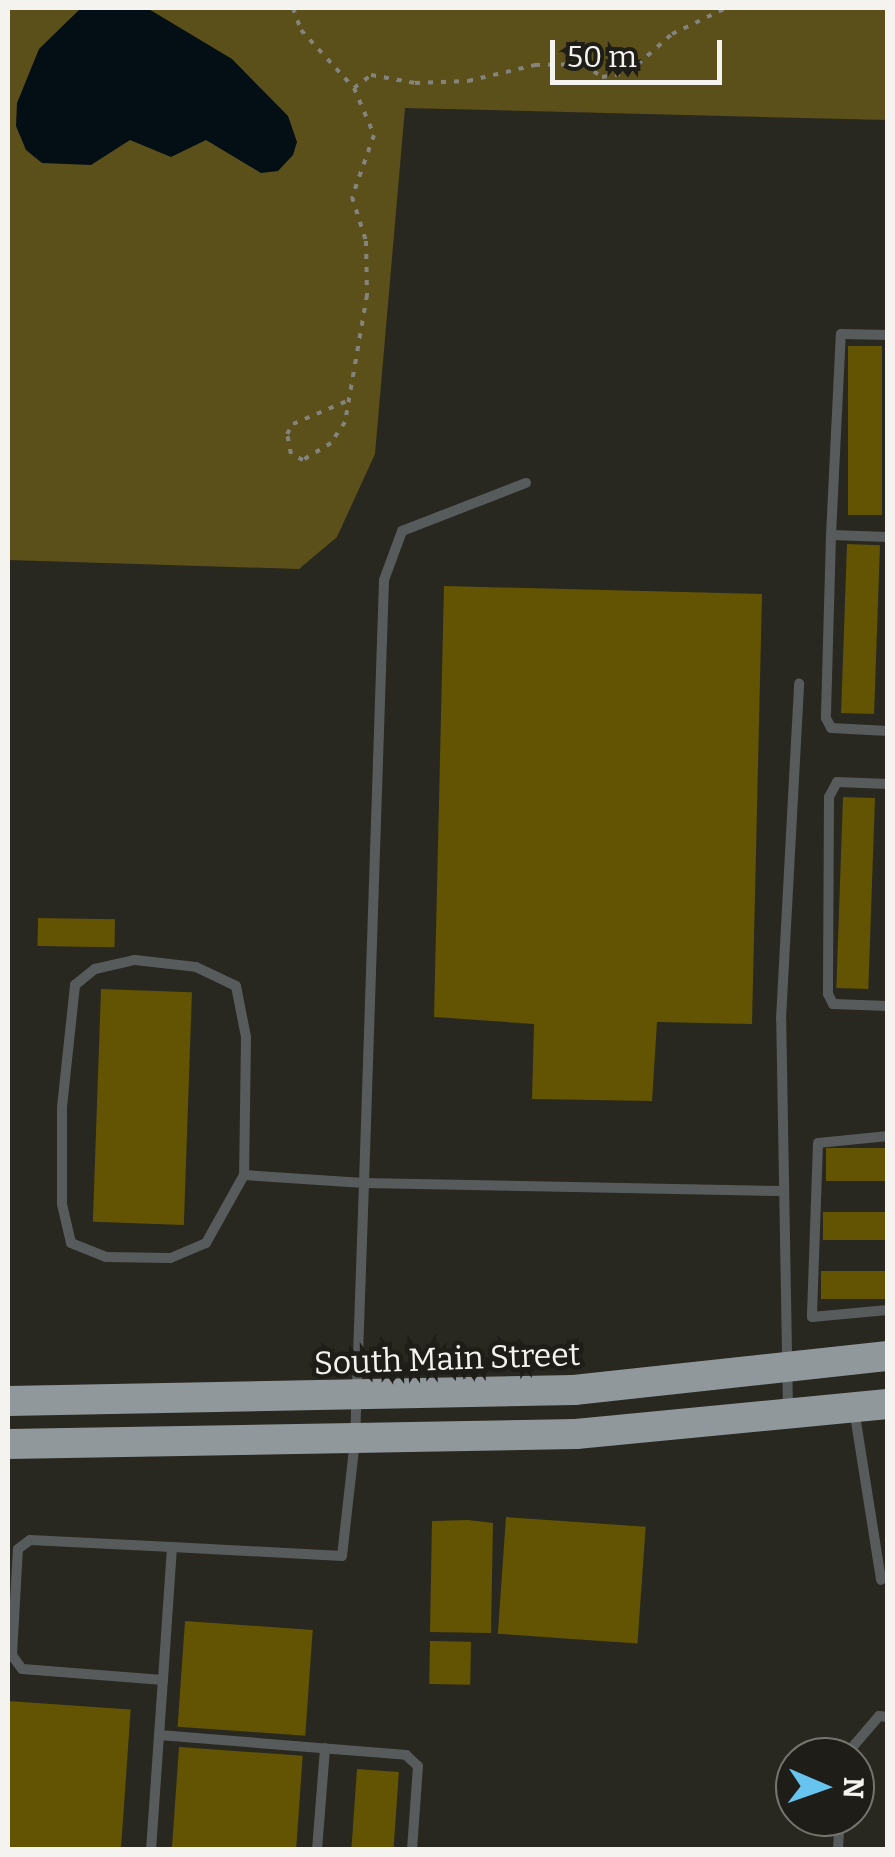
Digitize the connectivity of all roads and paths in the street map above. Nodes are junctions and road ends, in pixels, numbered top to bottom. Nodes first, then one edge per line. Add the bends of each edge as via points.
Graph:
1 (293, 8) edge
2 (726, 8) edge
3 (8, 54) edge
4 (354, 88) junction
5 (8, 99) edge
6 (8, 165) edge
7 (8, 188) edge
8 (888, 334) edge
9 (347, 400) junction
10 (526, 483) dead end
11 (830, 535) junction
12 (888, 537) edge
13 (799, 683) dead end
14 (888, 730) edge
15 (888, 784) edge
16 (888, 1006) edge
17 (888, 1136) edge
18 (244, 1175) junction
19 (364, 1183) junction
20 (782, 1191) junction
21 (888, 1310) edge
22 (888, 1356) edge
23 (786, 1371) junction
24 (355, 1398) junction
25 (8, 1401) edge
26 (888, 1404) edge
27 (854, 1408) junction
28 (788, 1416) junction
29 (355, 1440) junction
30 (8, 1444) edge
31 (172, 1547) junction
32 (881, 1580) dead end
33 (163, 1680) junction
34 (888, 1717) edge
35 (159, 1734) junction
36 (861, 1737) edge
37 (325, 1748) junction
38 (150, 1850) edge
39 (316, 1850) edge
40 (412, 1850) edge

1 - 4 path via 301,30
2 - 4 path via 672,34 628,73 602,78 583,64 535,66 468,81 415,83 371,75
3 - 5 path
4 - 9 path via 374,135 352,197 366,241 367,295
6 - 7 path
8 - 11 lane via 841,334
9 - 9 path via 345,422 331,443 303,460 291,454 292,424
10 - 19 lane via 402,531 384,580
11 - 12 lane
11 - 14 lane via 826,718 831,728
13 - 20 lane via 781,1019
15 - 16 lane via 836,782 829,797 828,994 833,1004
17 - 21 lane via 818,1143 812,1318
18 - 18 lane via 246,1037 236,986 196,967 134,960 95,969 75,985 62,1108 62,1204 71,1243 106,1257 170,1258 206,1243
18 - 19 lane
19 - 20 lane
19 - 24 lane
20 - 23 lane
22 - 23 highway, South Main Street
23 - 24 highway, South Main Street via 574,1390
23 - 28 lane
24 - 25 highway, South Main Street
24 - 29 lane
26 - 27 highway
27 - 28 highway
27 - 32 lane
28 - 29 highway via 576,1434
29 - 30 highway
29 - 31 lane via 342,1556
31 - 33 lane
31 - 33 lane via 30,1540 18,1549 12,1655 22,1668
33 - 35 lane
34 - 36 lane via 879,1716
35 - 37 lane
35 - 38 lane
37 - 39 lane
37 - 40 lane via 406,1755 418,1766

